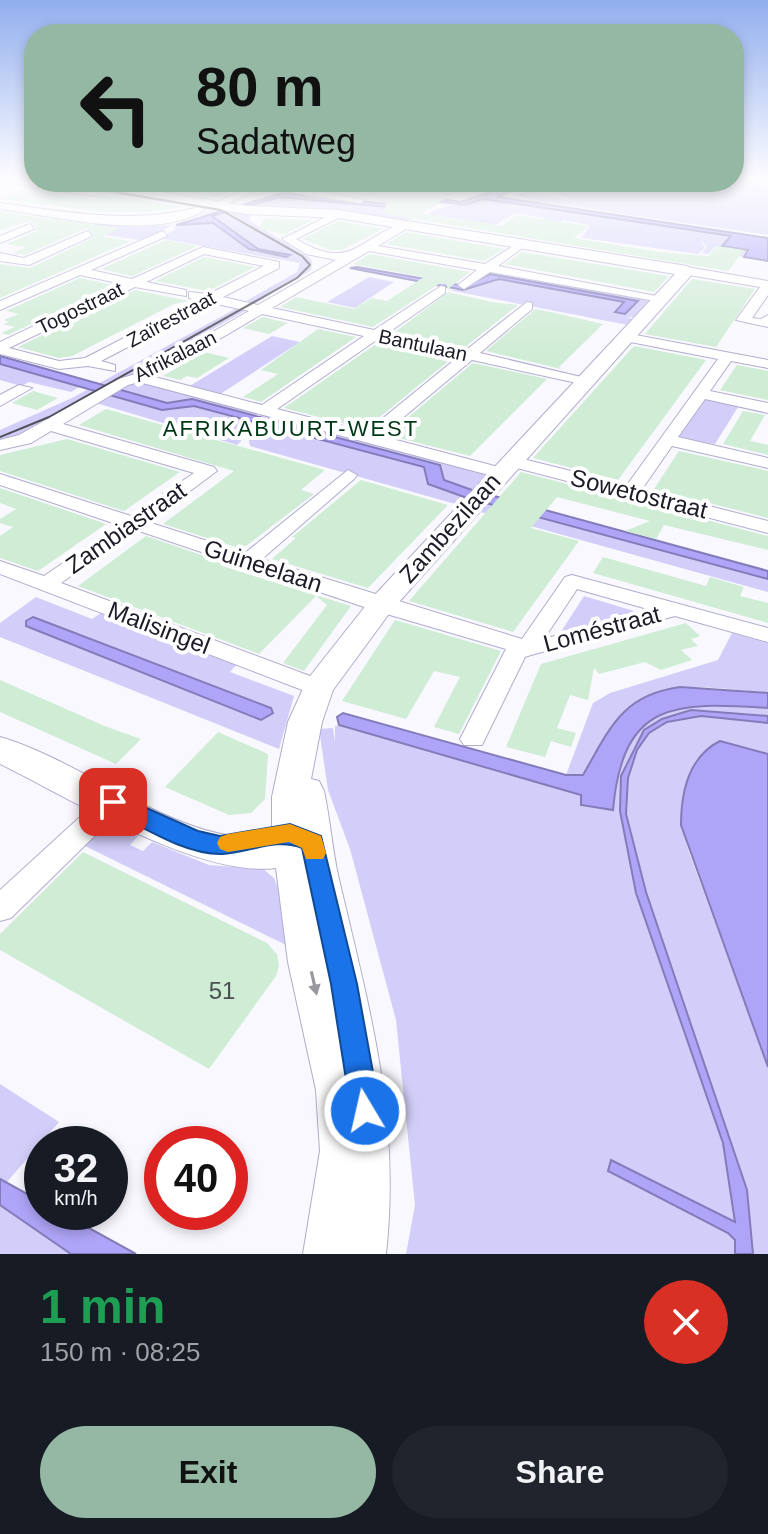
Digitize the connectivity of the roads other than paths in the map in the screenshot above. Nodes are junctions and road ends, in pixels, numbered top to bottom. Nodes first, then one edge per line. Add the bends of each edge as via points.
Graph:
1 (82, 237) edge
2 (157, 237) edge
3 (293, 237) edge
4 (385, 237) edge
5 (475, 237) edge
6 (521, 244) junction
7 (366, 247) junction
8 (203, 250) joint
9 (0, 257) edge
10 (345, 258) junction
11 (54, 267) dead end
12 (487, 268) junction
13 (80, 271) junction
14 (687, 271) junction
15 (133, 282) junction
16 (464, 285) dead end
17 (768, 286) edge
18 (441, 290) dead end
19 (211, 298) junction
20 (0, 306) edge
21 (527, 306) dead end
22 (654, 306) junction
23 (261, 310) junction
24 (768, 319) edge
25 (375, 335) junction
26 (625, 337) junction
27 (0, 348) edge
28 (468, 355) junction
29 (727, 356) junction
30 (88, 362) junction
31 (768, 364) edge
32 (110, 368) dead end
33 (140, 378) junction
34 (586, 380) junction
35 (24, 388) dead end
36 (700, 393) junction
37 (0, 401) edge
38 (768, 408) edge
39 (263, 412) junction
40 (50, 425) junction
41 (368, 439) junction
42 (669, 440) junction
43 (0, 445) edge
44 (768, 463) edge
45 (348, 475) dead end
46 (0, 479) edge
47 (492, 482) junction
48 (631, 492) junction
49 (133, 524) junction
50 (768, 527) edge
51 (248, 561) junction
52 (0, 567) edge
53 (45, 585) junction
54 (381, 605) junction
55 (677, 609) junction
56 (768, 635) edge
57 (527, 648) junction
58 (318, 688) junction
59 (473, 739) dead end
60 (0, 749) edge
61 (113, 802) junction
62 (298, 842) junction
63 (0, 909) edge
64 (330, 1254) edge
65 (359, 1254) edge

1 - 9 street via 25,262
2 - 13 street
3 - 10 street via 288,239 310,252
4 - 7 street, Afrikalaan
5 - 6 street
6 - 12 street
6 - 14 street
7 - 10 street, Afrikalaan
7 - 12 street
8 - 15 street, Togostraat
8 - 19 street, Zaïrestraat via 275,265
10 - 23 street, Afrikalaan
11 - 13 street, Bantulaan
12 - 16 street
12 - 22 street
13 - 15 street, Bantulaan
13 - 20 street
14 - 17 street
14 - 22 street, Zambezilaan
15 - 19 street, Bantulaan
15 - 27 street, Togostraat
17 - 24 street via 743,320 764,324
18 - 25 street
19 - 23 street, Bantulaan
19 - 30 street, Zaïrestraat
21 - 28 street
22 - 26 street, Zambezilaan
23 - 25 street, Bantulaan
23 - 33 street, Afrikalaan
25 - 28 street, Bantulaan
25 - 39 street
26 - 29 street
26 - 34 street, Zambezilaan
27 - 30 street via 59,365
28 - 34 street, Bantulaan
28 - 41 street
29 - 31 street
29 - 36 street
30 - 32 street, Zaïrestraat
33 - 39 street, Sowetostraat
33 - 40 street, Afrikalaan
34 - 47 street, Zambezilaan
35 - 37 street
36 - 38 street
36 - 42 street
39 - 41 street, Sowetostraat
40 - 43 street, Afrikalaan
40 - 49 street, Zambiastraat via 208,471
41 - 47 street, Sowetostraat
42 - 44 street
42 - 48 street
45 - 51 street
46 - 49 street, Guineelaan
47 - 48 street, Sowetostraat
47 - 54 street, Zambezilaan
48 - 50 street, Sowetostraat
49 - 51 street, Guineelaan
49 - 53 street, Zambiastraat
51 - 54 street, Guineelaan
52 - 53 street, Malisingel
53 - 58 street, Malisingel
54 - 57 street, Guineelaan
54 - 58 street, Zambezilaan
55 - 56 street
55 - 57 street, Loméstraat
55 - 57 street via 572,581
57 - 59 street via 516,652
58 - 62 street, Zambezilaan via 305,722 299,767 307,794
60 - 61 street
61 - 62 street via 194,840 245,853
61 - 63 street
62 -> 64 street via 309,962 340,1090 345,1151
62 - 65 street via 344,984 369,1135

